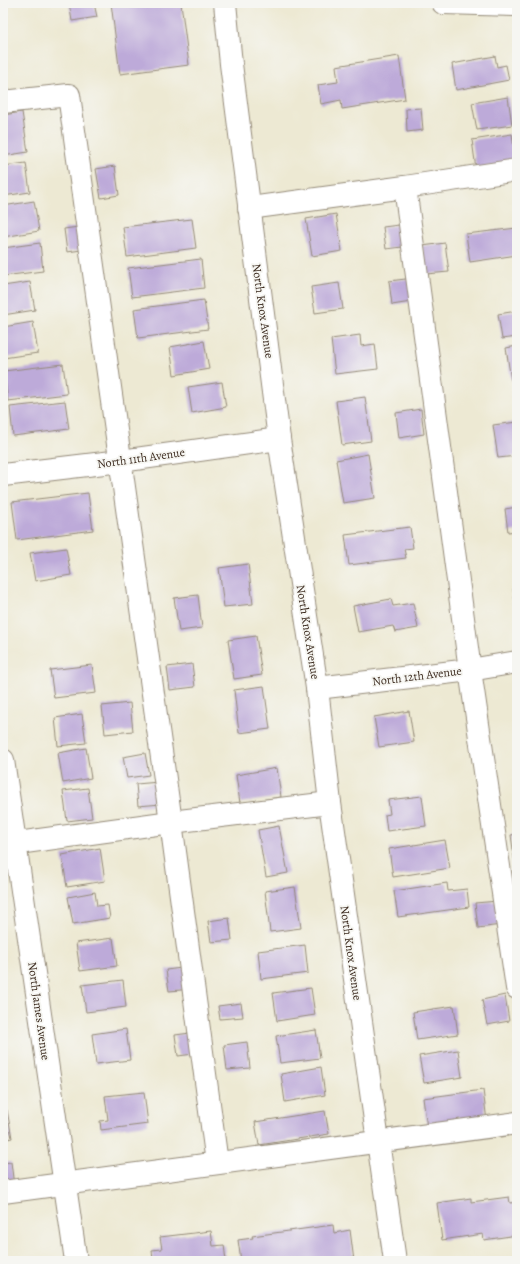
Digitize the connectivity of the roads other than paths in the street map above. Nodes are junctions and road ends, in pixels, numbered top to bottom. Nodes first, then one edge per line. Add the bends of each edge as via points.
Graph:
1 (225, 3) edge
2 (443, 3) edge
3 (517, 5) edge
4 (3, 102) edge
5 (517, 170) edge
6 (405, 187) junction
7 (249, 208) junction
8 (279, 439) junction
9 (121, 461) junction
10 (3, 475) edge
11 (517, 662) edge
12 (470, 670) junction
13 (317, 688) junction
14 (3, 760) edge
15 (330, 803) junction
16 (171, 822) junction
17 (9, 845) edge
18 (515, 966) edge
19 (517, 988) edge
20 (517, 1123) edge
21 (378, 1143) junction
22 (217, 1163) junction
23 (64, 1183) junction
24 (3, 1192) edge
25 (76, 1261) edge
26 (395, 1261) edge

1 - 7 street, North Knox Avenue
2 - 3 street
4 - 9 street via 69,95
5 - 6 street
6 - 7 street
6 - 12 street
7 - 8 street, North Knox Avenue
8 - 9 street, North 11th Avenue
8 - 13 street, North Knox Avenue
9 - 10 street, North 11th Avenue
9 - 16 street
11 - 12 street, North 12th Avenue
12 - 13 street, North 12th Avenue
12 - 18 street
13 - 15 street, North Knox Avenue
14 - 17 street, North James Avenue
15 - 16 street
15 - 21 street, North Knox Avenue
16 - 17 street
16 - 22 street
17 - 23 street, North James Avenue
18 - 19 street
20 - 21 street
21 - 22 street
21 - 26 street, North Knox Avenue
22 - 23 street
23 - 24 street
23 - 25 street, North James Avenue

